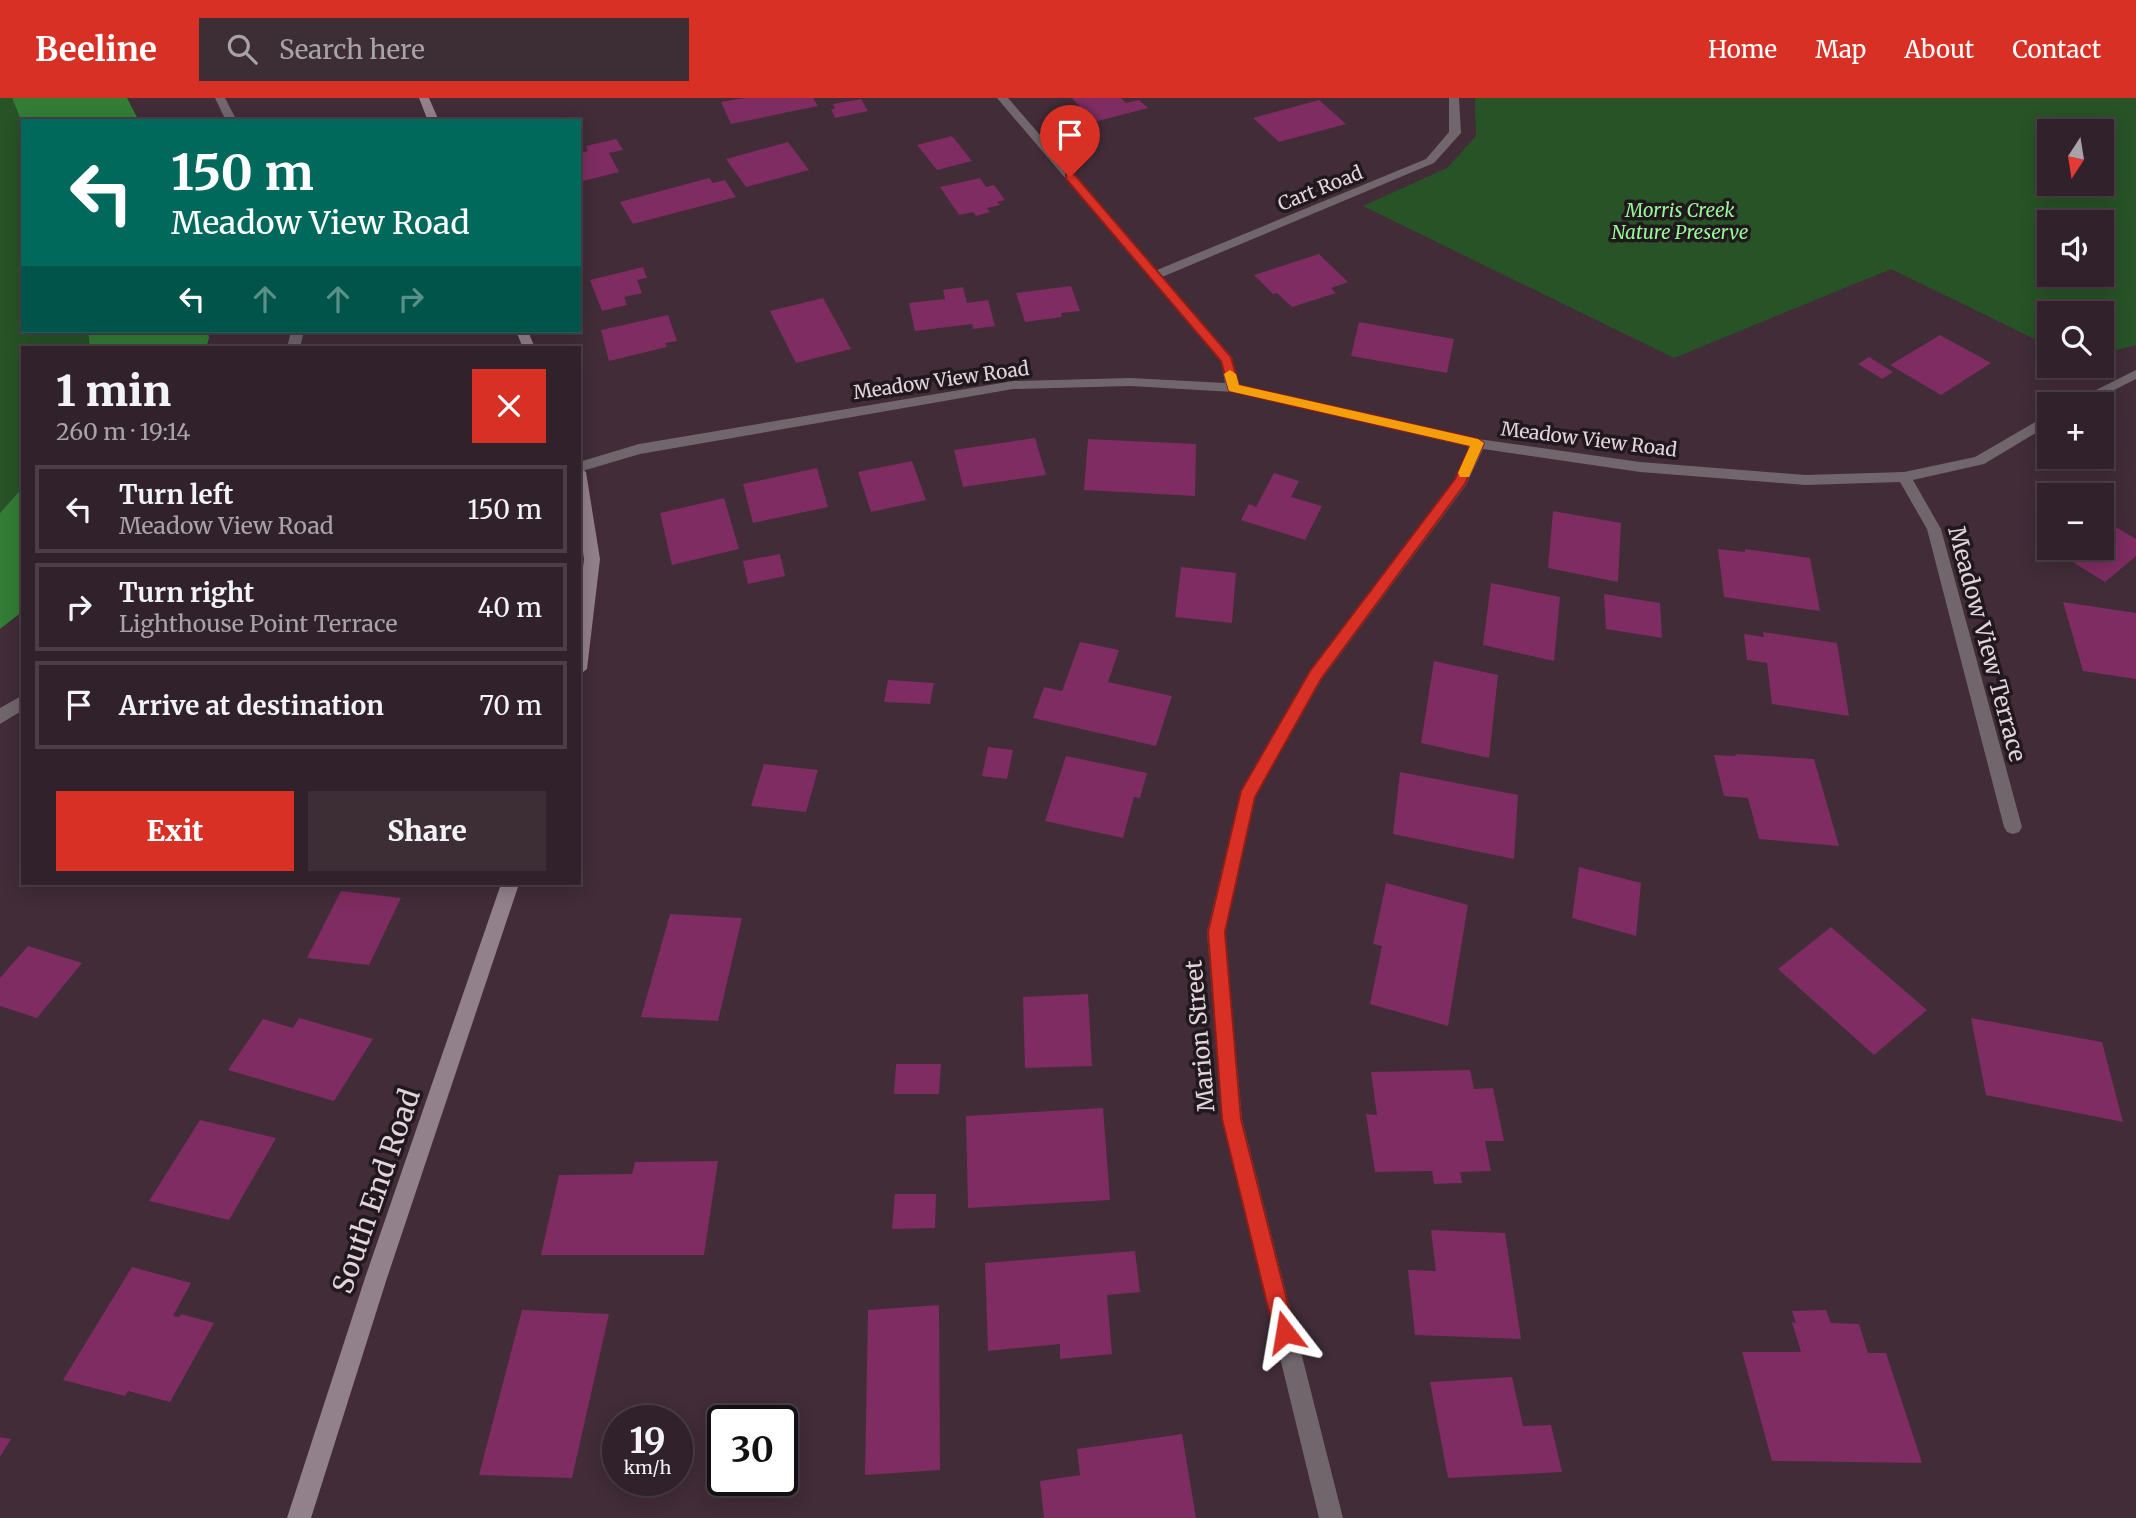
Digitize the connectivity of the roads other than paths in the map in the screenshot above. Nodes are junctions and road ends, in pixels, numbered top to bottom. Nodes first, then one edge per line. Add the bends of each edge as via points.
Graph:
1 (220, 98) edge
2 (424, 98) edge
3 (1002, 98) edge
4 (1454, 98) edge
5 (231, 119) edge
6 (433, 119) edge
7 (1156, 275) junction
8 (2136, 374) edge
9 (1233, 388) junction
10 (2099, 392) edge
11 (2037, 426) edge
12 (1478, 443) junction
13 (581, 468) edge
14 (1904, 477) junction
15 (581, 483) edge
16 (581, 652) edge
17 (21, 702) edge
18 (0, 717) edge
19 (2013, 827) dead end
20 (510, 885) edge
21 (299, 1518) edge
22 (1331, 1518) edge

1 - 5 street
2 - 6 main road
3 - 7 street
4 - 7 street, Cart Road via 1455,133 1430,161
7 - 9 street via 1227,360
8 - 10 street
9 - 12 street, Meadow View Road
9 - 13 street, Meadow View Road via 1131,382 1013,385 639,449
11 - 14 street, Meadow View Road via 1979,461
12 - 14 street, Meadow View Road via 1640,467 1805,480
12 - 22 street, Marion Street via 1461,481 1316,675 1247,796 1216,932 1232,1119
14 - 19 street, Meadow View Terrace via 1934,529
15 - 16 main road via 592,559
17 - 18 street
20 - 21 main road, South End Road

